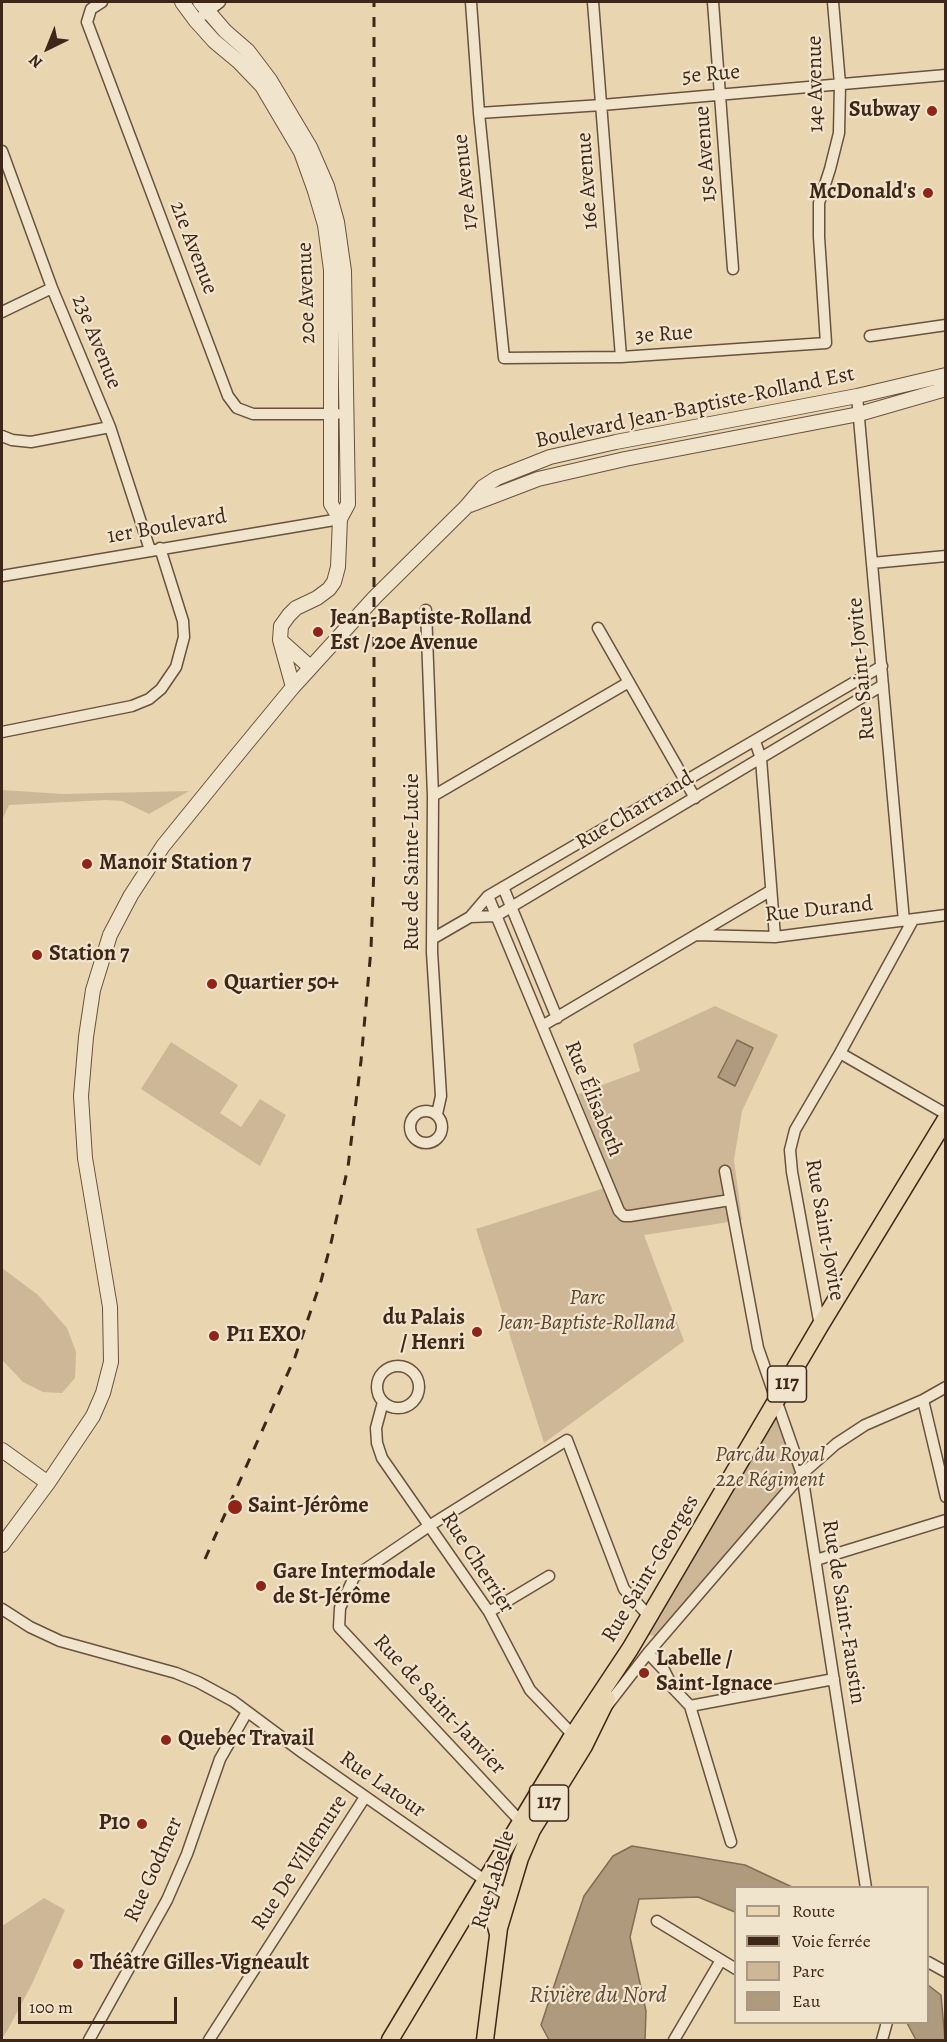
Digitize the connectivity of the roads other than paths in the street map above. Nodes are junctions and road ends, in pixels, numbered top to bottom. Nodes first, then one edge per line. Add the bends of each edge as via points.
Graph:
1 (102, 2) edge
2 (182, 2) edge
3 (220, 2) edge
4 (471, 2) edge
5 (593, 2) edge
6 (713, 2) edge
7 (833, 2) edge
8 (204, 7) edge
9 (196, 21) junction
10 (945, 75) edge
11 (840, 84) junction
12 (721, 94) junction
13 (602, 105) junction
14 (479, 113) junction
15 (2, 151) edge
16 (5, 169) edge
17 (733, 269) dead end
18 (52, 288) junction
19 (2, 312) edge
20 (945, 326) edge
21 (870, 336) dead end
22 (826, 343) joint
23 (621, 357) junction
24 (504, 358) joint
25 (945, 375) edge
26 (945, 389) edge
27 (857, 396) junction
28 (331, 413) junction
29 (346, 414) junction
30 (859, 414) junction
31 (110, 427) junction
32 (675, 430) junction
33 (2, 436) edge
34 (616, 442) junction
35 (678, 448) junction
36 (620, 460) junction
37 (466, 507) junction
38 (340, 519) junction
39 (155, 549) junction
40 (945, 556) edge
41 (872, 563) junction
42 (2, 576) edge
43 (426, 610) dead end
44 (598, 628) dead end
45 (280, 640) junction
46 (882, 666) junction
47 (310, 667) junction
48 (629, 682) junction
49 (883, 685) junction
50 (293, 687) junction
51 (806, 711) junction
52 (816, 726) junction
53 (2, 732) edge
54 (754, 741) junction
55 (761, 759) junction
56 (686, 781) junction
57 (433, 796) junction
58 (695, 798) junction
59 (503, 887) junction
60 (770, 891) junction
61 (488, 896) junction
62 (510, 907) junction
63 (945, 915) edge
64 (496, 916) junction
65 (470, 917) junction
66 (909, 920) junction
67 (696, 935) junction
68 (775, 937) junction
69 (432, 939) junction
70 (557, 1018) junction
71 (542, 1026) junction
72 (840, 1053) junction
73 (436, 1114) dead end
74 (945, 1114) edge
75 (945, 1119) edge
76 (725, 1171) dead end
77 (730, 1200) junction
78 (820, 1326) junction
79 (945, 1387) edge
80 (923, 1400) junction
81 (777, 1401) junction
82 (382, 1402) dead end
83 (2, 1450) edge
84 (802, 1474) junction
85 (48, 1483) junction
86 (945, 1497) edge
87 (945, 1520) edge
88 (429, 1526) junction
89 (2, 1545) edge
90 (816, 1560) junction
91 (549, 1576) dead end
92 (2, 1609) edge
93 (489, 1612) junction
94 (649, 1616) junction
95 (630, 1649) junction
96 (648, 1653) junction
97 (834, 1680) junction
98 (690, 1706) junction
99 (248, 1712) junction
100 (600, 1714) junction
101 (573, 1735) junction
102 (365, 1797) junction
103 (522, 1822) junction
104 (731, 1842) dead end
105 (486, 1881) junction
106 (866, 1886) edge
107 (509, 1896) junction
108 (466, 1913) junction
109 (657, 1921) dead end
110 (498, 1934) junction
111 (721, 1960) junction
112 (929, 1963) edge
113 (734, 1969) edge
114 (945, 1972) edge
115 (886, 2024) edge
116 (89, 2040) edge
117 (209, 2040) edge
118 (390, 2040) edge
119 (485, 2040) edge
120 (674, 2040) edge
121 (882, 2040) edge

1 - 28 street, 21e Avenue via 91,9 87,22 228,396 237,408 253,414
2 - 9 street, 20e Avenue
3 - 8 street
4 - 14 street, 17e Avenue
5 - 13 street, 16e Avenue
6 - 12 street, 15e Avenue
7 - 11 street, 14e Avenue
8 - 9 street
8 - 29 street, 20e Avenue via 248,51 270,80 310,147 327,186 344,271
9 - 28 street, 20e Avenue via 262,86 301,152 315,191 325,225 331,270
10 - 11 street, 5e Rue
11 - 12 street, 5e Rue
11 - 22 street, 14e Avenue via 839,133 819,203
12 - 13 street, 5e Rue
12 - 17 street, 15e Avenue
13 - 14 street, 5e Rue
13 - 23 street, 16e Avenue
14 - 24 street, 17e Avenue
15 - 16 street, 23e Avenue
16 - 18 street, 23e Avenue
18 - 19 street
18 - 31 street, 23e Avenue
20 - 21 street
22 - 23 street, 3e Rue
23 - 24 street, 3e Rue
25 - 27 street, Boulevard Jean-Baptiste-Rolland Est
26 - 30 street, Boulevard Jean-Baptiste-Rolland Est
27 - 30 street, Rue Saint-Jovite
27 - 32 street, Boulevard Jean-Baptiste-Rolland Est
28 - 29 street, 21e Avenue
28 - 38 street, 20e Avenue via 331,504
29 - 38 street, 20e Avenue via 348,504
30 - 35 street, Boulevard Jean-Baptiste-Rolland Est
30 - 41 street, Rue Saint-Jovite
31 - 33 street via 31,442
31 - 39 street, 23e Avenue
32 - 34 street, Boulevard Jean-Baptiste-Rolland Est
32 - 35 street
34 - 36 street
34 - 37 street, Boulevard Jean-Baptiste-Rolland Est via 527,465 483,487
35 - 36 street, Boulevard Jean-Baptiste-Rolland Est
36 - 37 street, Boulevard Jean-Baptiste-Rolland Est via 538,479
37 - 47 street, Boulevard Jean-Baptiste-Rolland Est
38 - 39 street, 1er Boulevard
38 - 45 street, 20e Avenue via 334,582 289,615 281,626
39 - 42 street, 1er Boulevard
39 - 53 street, 23e Avenue via 183,621 184,637 176,667 165,684 149,699 132,706
40 - 41 street
41 - 46 street, Rue Saint-Jovite
43 - 57 street, Rue de Sainte-Lucie
44 - 48 street
45 - 47 street
45 - 50 street
46 - 49 street, Rue Saint-Jovite
46 - 51 street, Rue Chartrand
47 - 50 street, Boulevard Jean-Baptiste-Rolland Est
48 - 56 street
48 - 57 street
49 - 52 street, Rue Chartrand
49 - 66 street, Rue Saint-Jovite
50 - 85 street, Boulevard Jean-Baptiste-Rolland Est via 163,846 111,935 93,990 81,1096 85,1158 110,1307 111,1362 93,1416
51 - 52 street
51 - 54 street, Rue Chartrand
52 - 55 street, Rue Chartrand
54 - 55 street
54 - 56 street, Rue Chartrand
55 - 58 street, Rue Chartrand
55 - 60 street
56 - 58 street
56 - 59 street, Rue Chartrand
57 - 69 street, Rue de Sainte-Lucie
58 - 62 street, Rue Chartrand
59 - 61 street, Rue Chartrand
59 - 62 street, Rue Élisabeth
60 - 67 street, Rue Durand
60 - 68 street
61 - 64 street, Rue Élisabeth
61 - 65 street, Rue Chartrand
62 - 64 street, Rue Chartrand
62 - 70 street, Rue Élisabeth
63 - 66 street, Rue Durand
64 - 65 street, Rue Chartrand
64 - 71 street, Rue Élisabeth
65 - 69 street, Rue Chartrand
66 - 68 street, Rue Durand
66 - 72 street, Rue Saint-Jovite
67 - 68 street, Rue Durand
67 - 70 street, Rue Durand
69 - 73 street, Rue de Sainte-Lucie via 441,1096
70 - 71 street, Rue Durand
71 - 77 street, Rue Élisabeth via 624,1216
72 - 74 street
72 - 78 street, Rue Saint-Jovite via 795,1130 790,1150
75 - 78 main road, Rue Saint-Georges / 117
76 - 77 street, Rue de Saint-Faustin
77 - 81 street, Rue de Saint-Faustin via 758,1348
78 - 81 main road, Rue Saint-Georges / 117
79 - 80 street, Rue Labelle
80 - 84 street, Rue Labelle via 865,1425
80 - 86 street
81 - 84 street, Rue de Saint-Faustin
81 - 94 main road, Rue Saint-Georges / 117
82 - 88 street, Rue Cherrier via 376,1428 382,1458
83 - 85 street
84 - 90 street, Rue de Saint-Faustin
84 - 96 street, Rue Labelle
85 - 89 street, Boulevard Jean-Baptiste-Rolland Est
87 - 90 street
88 - 93 street, Rue Cherrier
88 - 94 street via 567,1440 624,1588
88 - 103 street, Rue de Saint-Janvier via 354,1577 340,1608 339,1626
90 - 97 street, Rue de Saint-Faustin
91 - 93 street
92 - 99 street, Rue Latour via 60,1641 198,1682
93 - 101 street, Rue Cherrier via 531,1690
94 - 95 main road, Rue Saint-Georges / 117
95 - 100 main road, Rue Labelle / 117
95 - 101 main road, Rue Saint-Georges / 117
96 - 98 street
96 - 100 street, Rue Labelle
97 - 98 street
97 - 106 street, Rue de Saint-Faustin
98 - 104 street
99 - 102 street, Rue Latour
99 - 116 street, Rue Godmer via 220,1759 167,1899
100 - 107 main road, Rue Labelle / 117 via 532,1830
101 - 103 main road, Rue Saint-Georges / 117
102 - 105 street, Rue Latour
102 - 117 street, Rue De Villemure
103 - 105 main road, Rue Saint-Georges / 117
105 - 107 street, Rue Latour
105 - 108 main road, Rue Saint-Georges / 117
107 - 110 main road, Rue Labelle / 117
108 - 110 main road via 475,1908 486,1911 494,1919
108 - 118 main road, Rue Saint-Georges / 117
109 - 111 street
110 - 119 main road, Rue Labelle / 117
111 - 113 street
111 - 120 street
112 - 114 street
115 - 121 street

